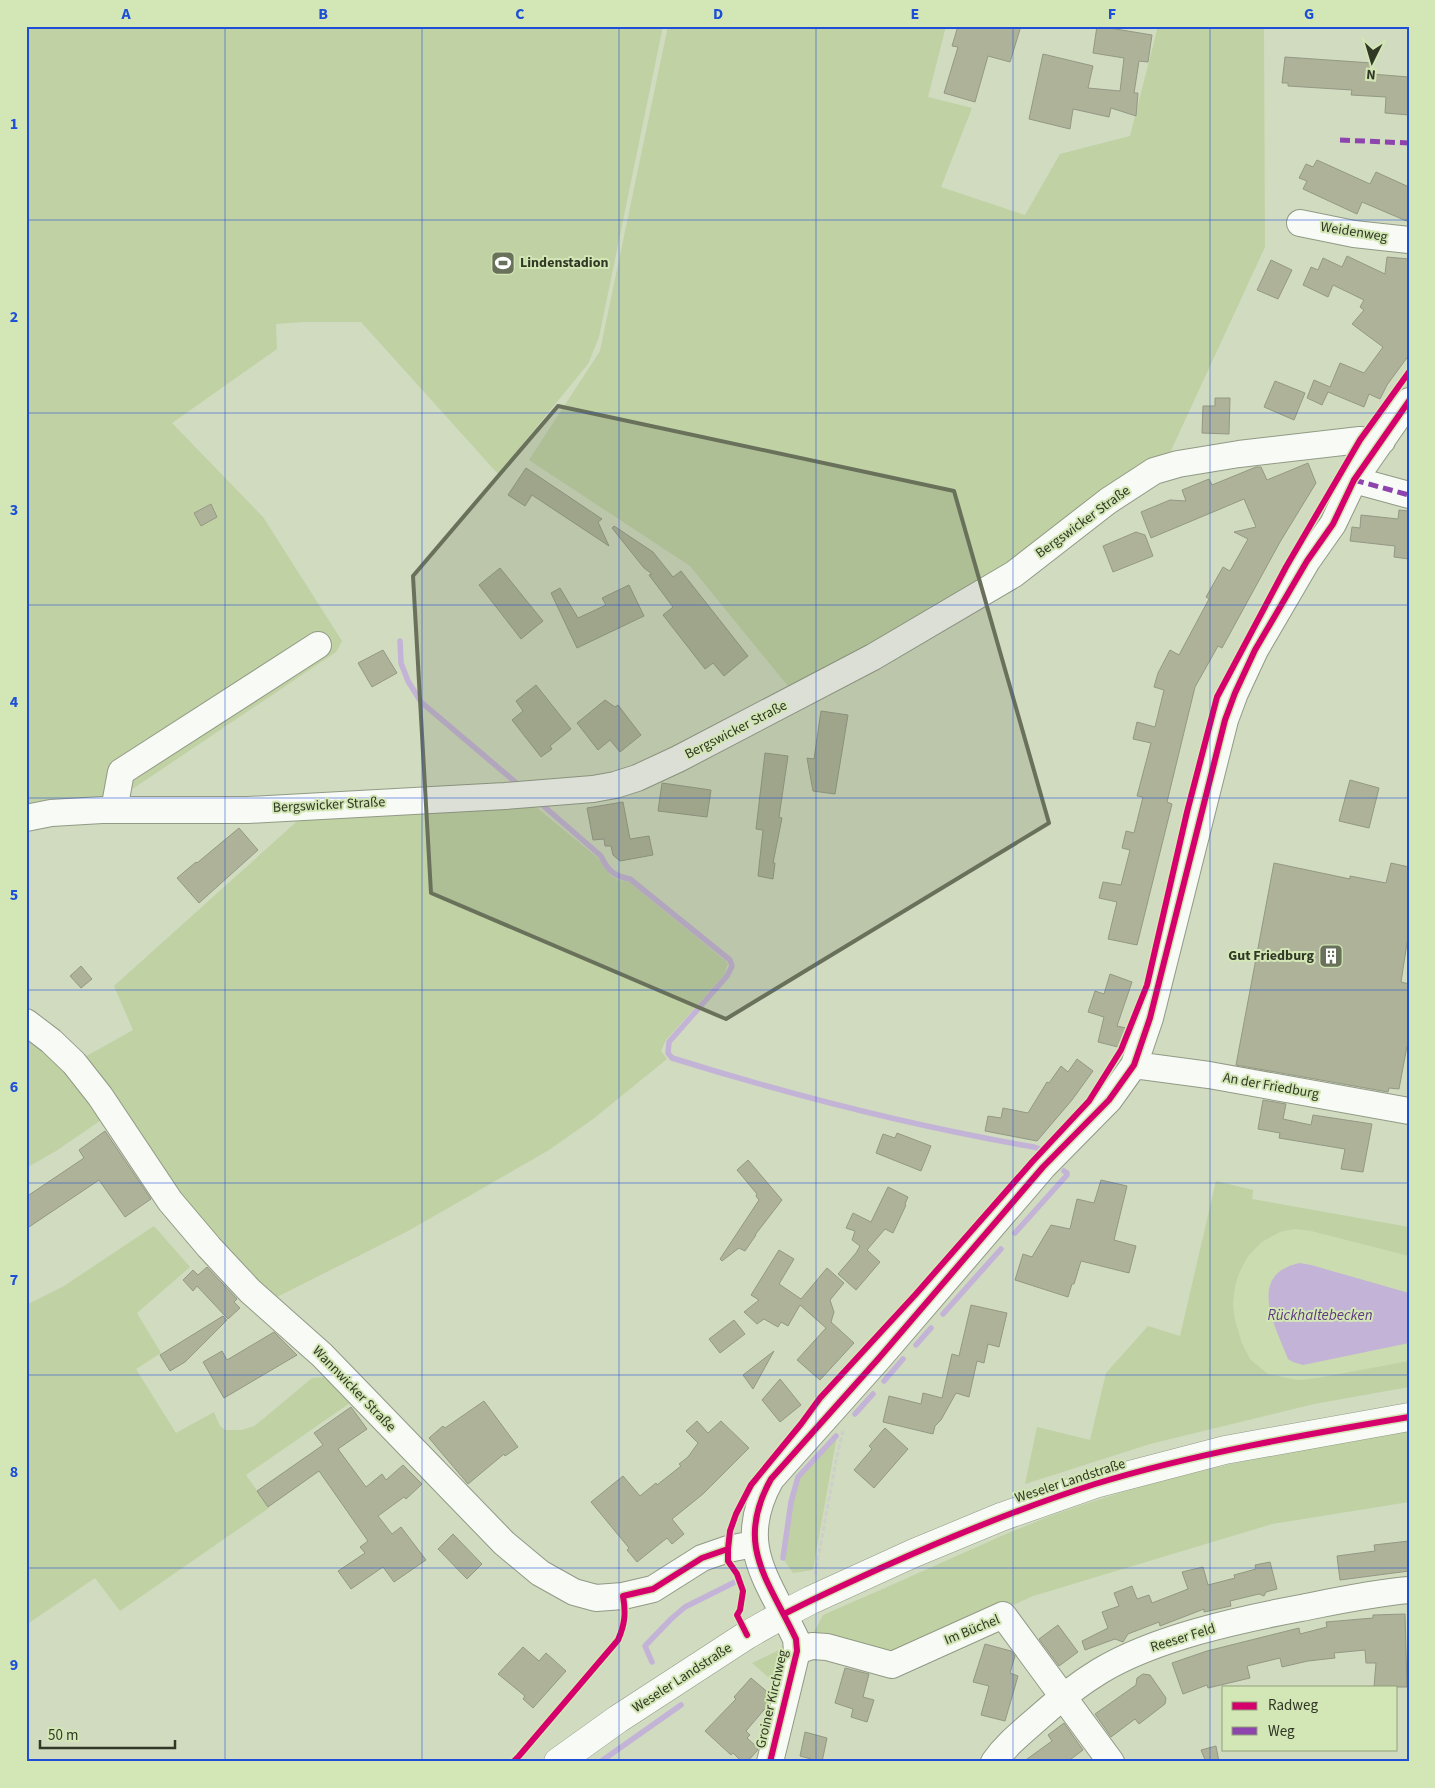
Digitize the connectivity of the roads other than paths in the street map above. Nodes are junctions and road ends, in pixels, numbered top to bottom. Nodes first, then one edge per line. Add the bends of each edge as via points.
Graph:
1 (1300, 223) dead end
2 (1409, 240) edge
3 (1409, 401) edge
4 (1382, 442) junction
5 (1354, 480) junction
6 (1409, 496) edge
7 (318, 645) dead end
8 (114, 810) junction
9 (26, 818) edge
10 (26, 1022) edge
11 (1134, 1065) junction
12 (1409, 1111) edge
13 (1409, 1416) edge
14 (754, 1544) junction
15 (1409, 1590) edge
16 (784, 1614) junction
17 (797, 1651) junction
18 (1063, 1696) junction
19 (558, 1762) edge
20 (770, 1762) edge
21 (994, 1762) edge
22 (1111, 1762) edge

1 - 2 street, Weidenweg via 1354,234
3 - 4 street
4 - 5 street
4 - 8 street, Bergswicker Straße via 1360,440 1239,454 1154,471 1108,501 1014,574 874,657 678,760 615,785 505,796 248,810
5 - 6 street
5 - 11 street via 1333,524 1307,561 1255,650 1235,693 1225,720 1150,1018
7 - 8 street via 121,772
8 - 9 street, Bergswicker Straße via 51,813
10 - 14 street, Wannwicker Straße via 74,1063 170,1201 250,1291 322,1355 504,1543 540,1573 556,1583 596,1598 623,1596 653,1589 702,1558 728,1548
11 - 12 street, An der Friedburg via 1209,1075
11 - 14 street via 1109,1100 1043,1167 771,1479 758,1509
13 - 16 main road, Weseler Landstraße via 1225,1450 1095,1484 1001,1517 914,1553
14 - 16 street, Groiner Kirchweg via 760,1568
15 - 18 street, Reeser Feld via 1274,1613 1148,1648 1100,1671
16 - 17 street, Groiner Kirchweg via 796,1639
16 - 19 main road, Weseler Landstraße via 618,1719
17 - 18 street, Im Büchel via 827,1646 892,1665 1003,1614
17 - 20 street, Groiner Kirchweg
18 - 21 street, Reeser Feld via 1003,1749
18 - 22 street, Im Büchel

